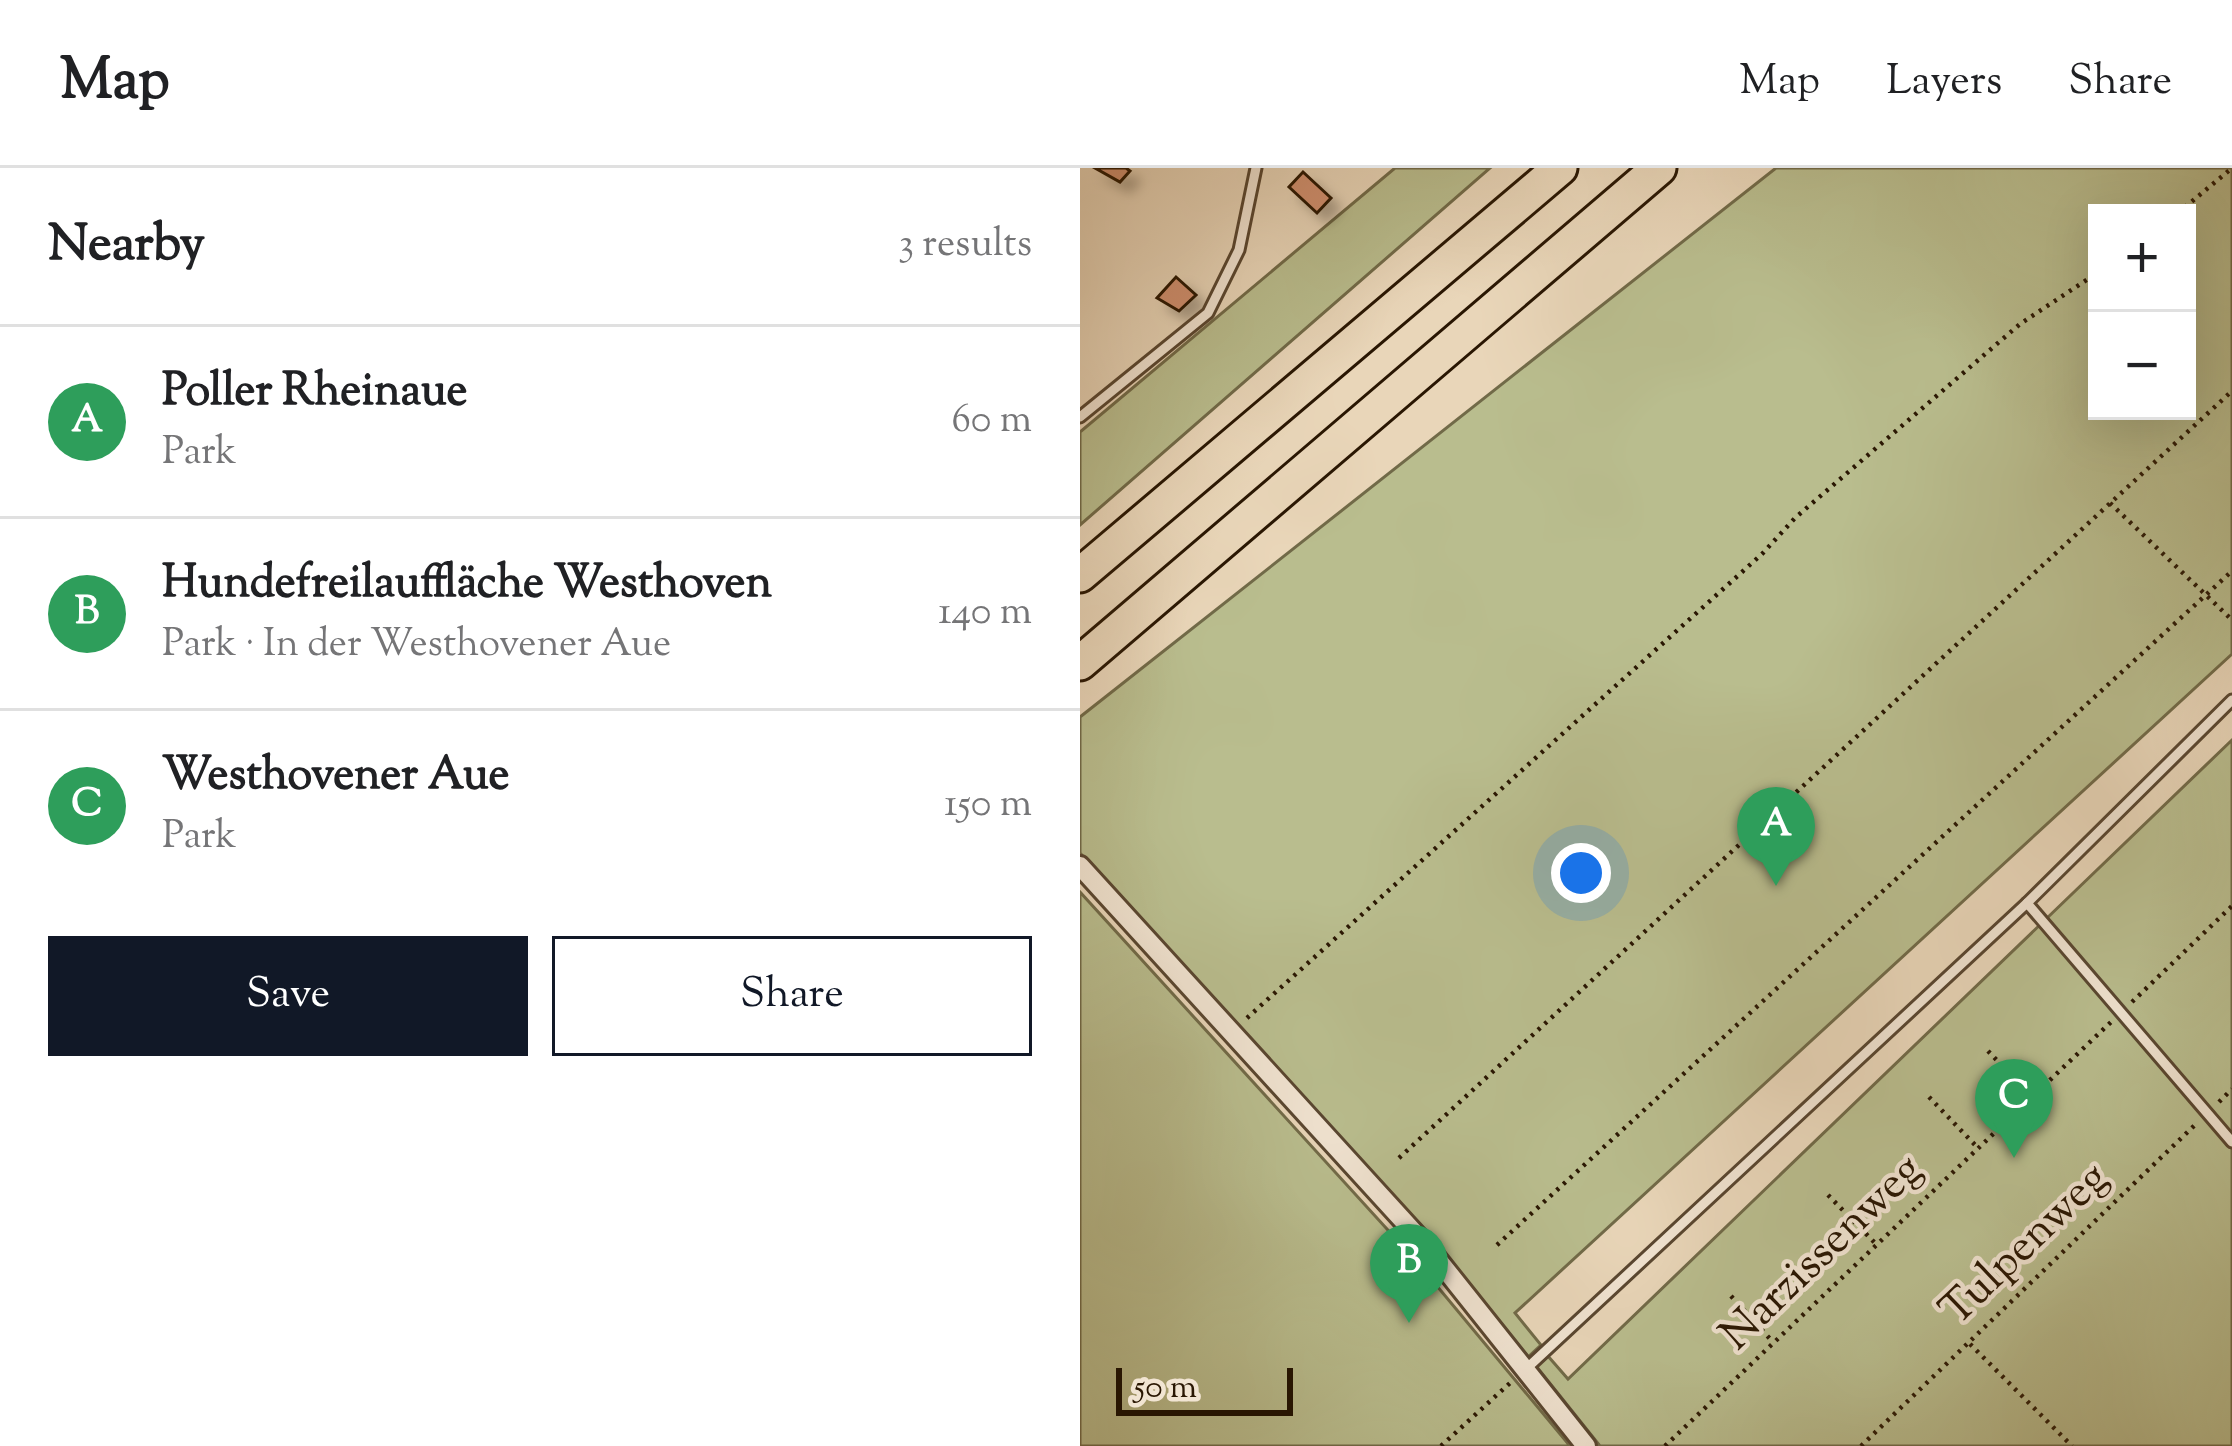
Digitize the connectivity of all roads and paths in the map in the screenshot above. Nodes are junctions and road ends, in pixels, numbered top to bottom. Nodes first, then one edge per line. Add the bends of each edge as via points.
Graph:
1 (1256, 168) edge
2 (1560, 168) edge
3 (1659, 168) edge
4 (2232, 168) edge
5 (2189, 204) edge
6 (2088, 279) edge
7 (2232, 391) edge
8 (1080, 417) edge
9 (2110, 503) junction
10 (2232, 571) edge
11 (1080, 575) edge
12 (2206, 595) junction
13 (2232, 620) edge
14 (1080, 663) edge
15 (2232, 700) edge
16 (1080, 866) edge
17 (2027, 903) junction
18 (2232, 906) edge
19 (2120, 1014) junction
20 (1228, 1032) junction
21 (1988, 1051) dead end
22 (2232, 1089) edge
23 (1929, 1097) dead end
24 (2032, 1097) junction
25 (2206, 1114) junction
26 (2232, 1142) edge
27 (1978, 1148) junction
28 (1399, 1158) dead end
29 (1828, 1195) dead end
30 (1497, 1245) dead end
31 (1876, 1245) junction
32 (1731, 1296) dead end
33 (1773, 1342) junction
34 (1968, 1343) junction
35 (1523, 1371) junction
36 (1866, 1444) edge
37 (1441, 1446) edge
38 (1586, 1446) edge
39 (1664, 1446) edge
40 (2072, 1446) edge

1 - 8 lane via 1239,250 1208,313
2 - 11 highway
3 - 14 highway
4 - 5 path
6 - 20 path via 2020,323 1795,518 1284,990
7 - 9 path
9 - 12 path
9 - 28 path
10 - 12 path
12 - 13 path
12 - 30 path
15 - 17 lane
16 - 20 street
17 - 19 lane
17 - 35 lane
18 - 19 path, Narzissenweg
19 - 24 path, Narzissenweg
19 - 25 lane
20 - 35 street via 1430,1250
21 - 24 path
22 - 25 path, Tulpenweg
23 - 27 path
24 - 27 path, Narzissenweg
25 - 26 lane
25 - 34 path, Tulpenweg
27 - 31 path, Narzissenweg
29 - 31 path
31 - 33 path, Narzissenweg
32 - 33 path
33 - 39 path, Narzissenweg
34 - 36 path, Tulpenweg
34 - 40 path
35 - 37 path
35 - 38 street

